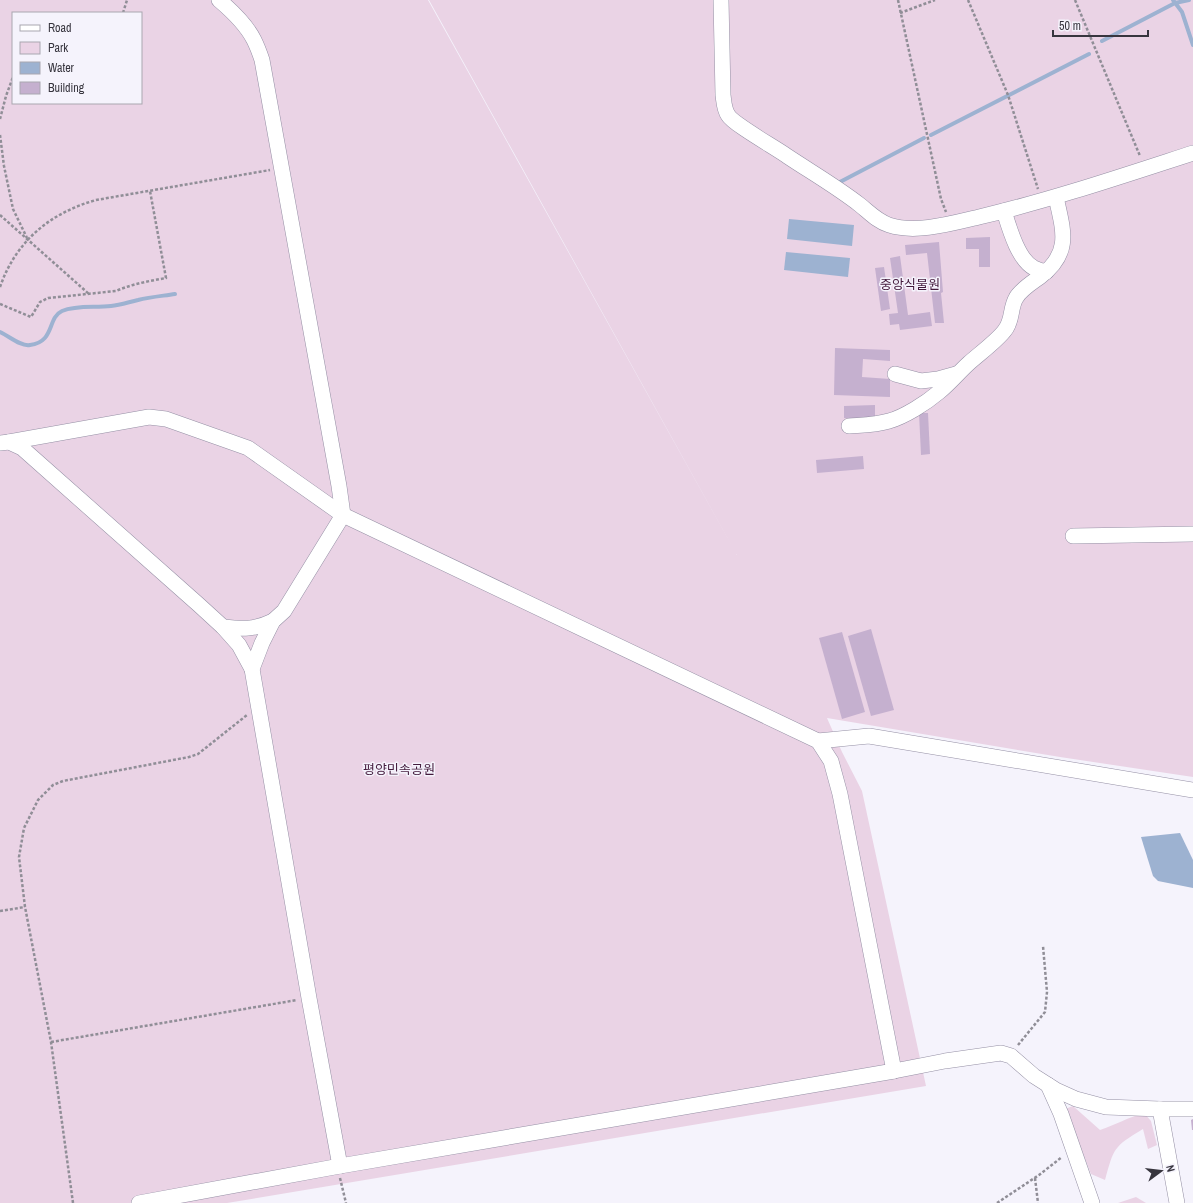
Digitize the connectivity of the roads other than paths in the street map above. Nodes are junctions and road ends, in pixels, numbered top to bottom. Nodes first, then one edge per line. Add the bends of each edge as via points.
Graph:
1 (219, 0) edge
2 (721, 0) edge
3 (1193, 153) edge
4 (1049, 198) junction
5 (1004, 211) junction
6 (1046, 272) junction
7 (895, 374) dead end
8 (957, 374) junction
9 (850, 426) dead end
10 (4, 442) edge
11 (343, 515) junction
12 (1193, 534) edge
13 (1073, 536) dead end
14 (273, 621) junction
15 (223, 627) junction
16 (252, 669) junction
17 (818, 741) junction
18 (1193, 790) edge
19 (894, 1071) junction
20 (1048, 1085) junction
21 (1160, 1109) junction
22 (1193, 1109) edge
23 (338, 1167) junction
24 (139, 1203) edge
25 (1092, 1203) edge
26 (1177, 1203) edge

1 - 11 street via 242,22 254,39 262,60
2 - 5 street via 724,108 731,120 860,205 878,220 890,225 916,228 950,224
3 - 4 street
4 - 5 street
4 - 6 street via 1062,224 1063,243 1058,259
5 - 6 street via 1013,240 1024,258 1033,268
6 - 8 street via 1015,299 1010,322 1005,331
7 - 8 street via 920,381
8 - 9 street via 939,392 913,410 879,424
10 - 11 street via 149,417 166,419 248,448
10 - 15 street via 22,448
11 - 14 street via 284,611
11 - 17 street
12 - 13 street
14 - 15 street via 262,627
14 - 16 street
15 - 16 street via 239,645
16 - 23 street
17 - 18 street via 869,736
17 - 19 street via 831,761 840,794
19 - 20 street via 1001,1053 1022,1064
19 - 23 street
20 - 21 street via 1076,1098 1106,1107
20 - 25 street via 1061,1114
21 - 22 street
21 - 26 street
23 - 24 street

